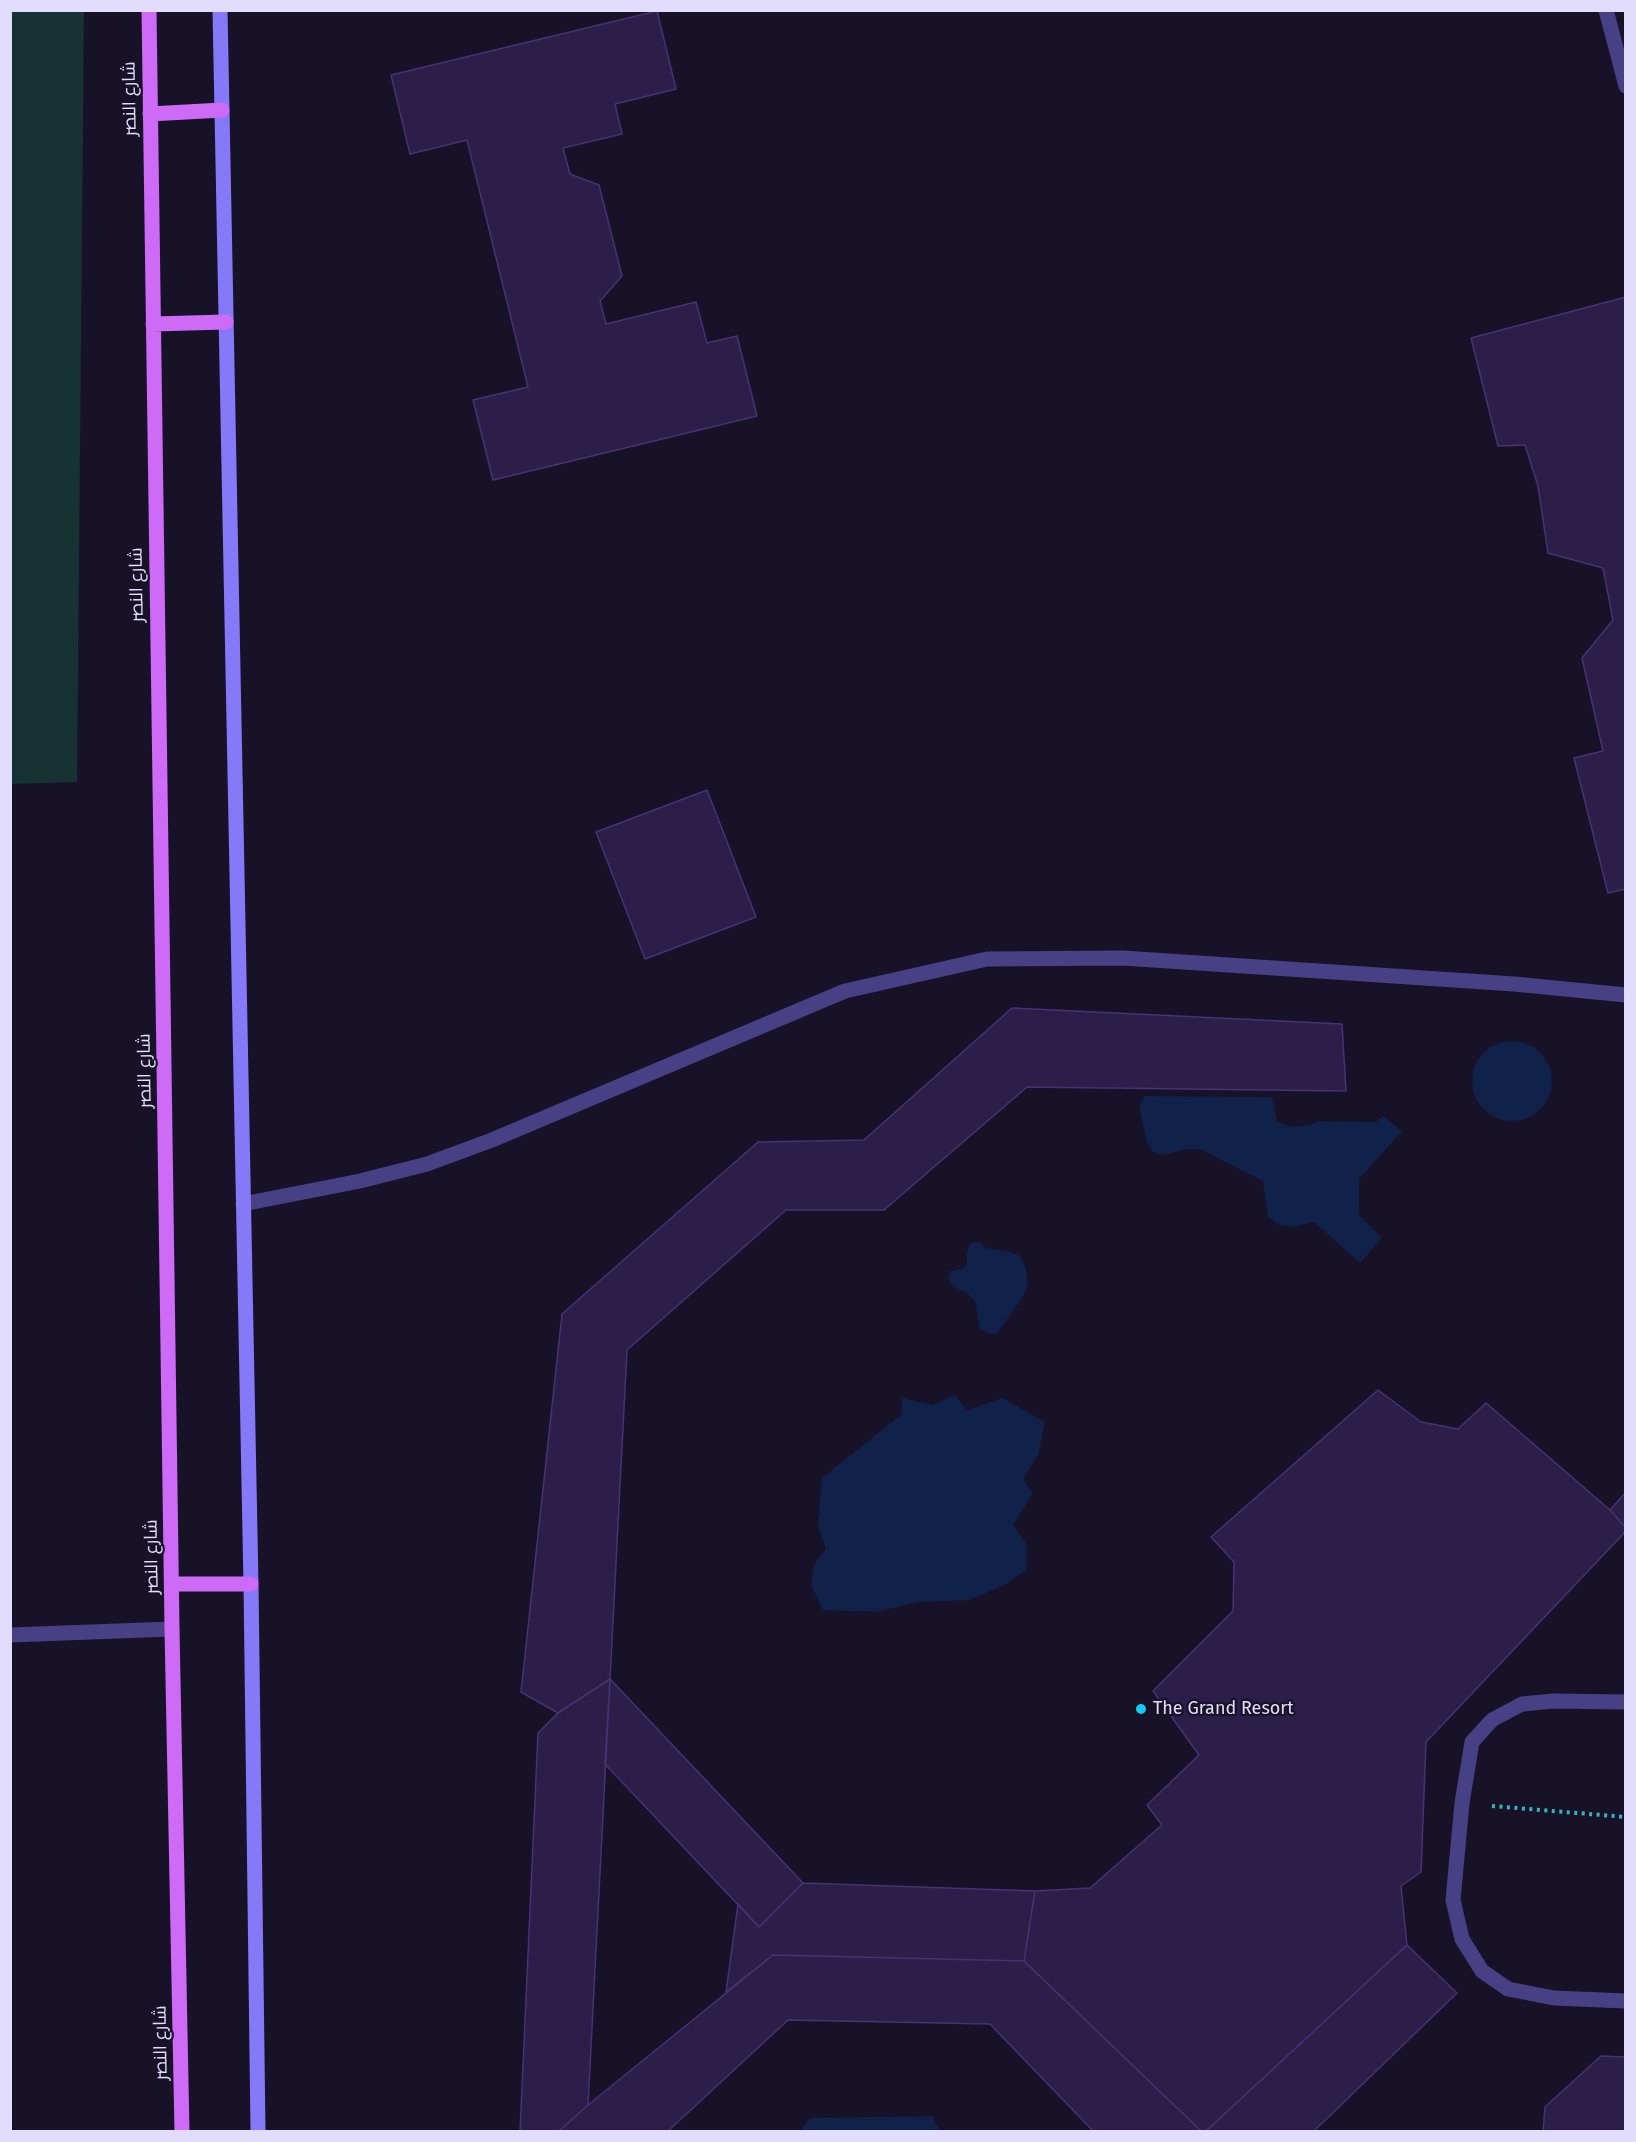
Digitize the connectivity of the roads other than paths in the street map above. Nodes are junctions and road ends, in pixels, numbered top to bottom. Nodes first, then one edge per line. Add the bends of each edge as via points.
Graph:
1 (149, 10) edge
2 (220, 10) edge
3 (1606, 10) edge
4 (1626, 86) edge
5 (222, 110) junction
6 (150, 114) junction
7 (226, 322) junction
8 (153, 324) junction
9 (1626, 995) edge
10 (243, 1204) junction
11 (171, 1584) junction
12 (251, 1584) junction
13 (172, 1629) junction
14 (10, 1635) edge
15 (1626, 1702) edge
16 (1626, 2001) edge
17 (182, 2132) edge
18 (258, 2132) edge

1 - 6 main road, شارع النصر
2 - 5 street
3 - 4 street
5 - 6 main road
5 - 7 street
6 - 8 main road, شارع النصر
7 - 8 main road
7 - 10 street
8 - 11 main road, شارع النصر
9 - 10 street via 1124,958 987,959 845,991 427,1164
10 - 12 street
11 - 12 main road
11 - 13 main road, شارع النصر
12 - 18 street
13 - 14 street
13 - 17 main road, شارع النصر
15 - 16 street via 1522,1704 1492,1720 1472,1742 1461,1803 1453,1900 1462,1939 1482,1971 1508,1989 1554,1998

